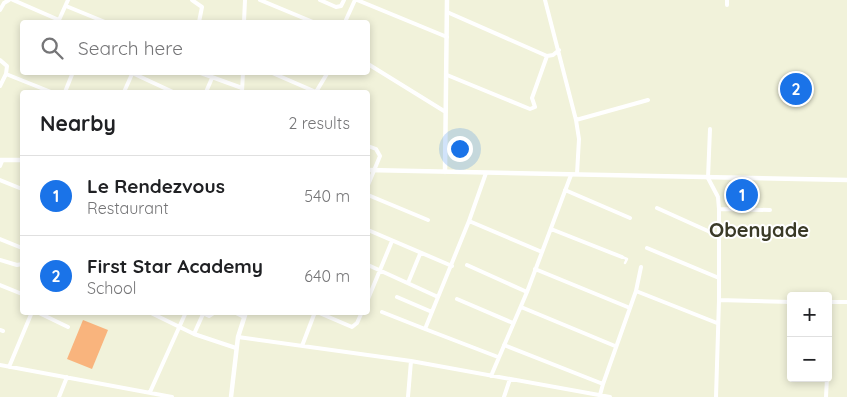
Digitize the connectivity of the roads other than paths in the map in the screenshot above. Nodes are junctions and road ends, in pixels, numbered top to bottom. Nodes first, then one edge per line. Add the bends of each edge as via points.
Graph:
1 (11, 0) edge
2 (68, 0) edge
3 (192, 0) edge
4 (238, 0) edge
5 (260, 0) edge
6 (320, 0) edge
7 (344, 0) edge
8 (356, 0) edge
9 (447, 0) edge
10 (545, 0) edge
11 (727, 0) edge
12 (245, 1) edge
13 (727, 5) dead end
14 (66, 6) junction
15 (0, 10) edge
16 (447, 12) junction
17 (57, 20) edge
18 (59, 20) edge
19 (100, 20) edge
20 (199, 20) edge
21 (244, 20) edge
22 (309, 20) edge
23 (345, 20) edge
24 (447, 37) junction
25 (559, 50) junction
26 (547, 56) junction
27 (0, 60) edge
28 (370, 65) edge
29 (6, 74) junction
30 (72, 75) edge
31 (130, 75) edge
32 (135, 75) edge
33 (205, 75) edge
34 (242, 75) edge
35 (277, 75) edge
36 (326, 75) edge
37 (446, 75) junction
38 (212, 78) junction
39 (0, 86) edge
40 (46, 90) edge
41 (65, 90) edge
42 (125, 90) edge
43 (169, 90) edge
44 (207, 90) edge
45 (242, 90) edge
46 (311, 90) edge
47 (317, 90) edge
48 (648, 100) dead end
49 (444, 111) junction
50 (576, 120) junction
51 (710, 129) dead end
52 (370, 147) edge
53 (1, 160) edge
54 (20, 160) edge
55 (0, 166) edge
56 (370, 170) edge
57 (374, 170) junction
58 (445, 172) junction
59 (486, 173) junction
60 (574, 174) junction
61 (708, 178) junction
62 (0, 180) edge
63 (370, 180) edge
64 (847, 180) edge
65 (20, 188) edge
66 (565, 190) junction
67 (370, 196) edge
68 (657, 208) dead end
69 (719, 209) junction
70 (770, 210) dead end
71 (630, 218) dead end
72 (428, 220) dead end
73 (470, 221) junction
74 (552, 229) junction
75 (370, 231) edge
76 (719, 236) junction
77 (0, 238) edge
78 (392, 241) junction
79 (20, 247) edge
80 (647, 248) dead end
81 (542, 252) junction
82 (420, 254) junction
83 (622, 257) joint
84 (0, 260) edge
85 (625, 263) dead end
86 (20, 264) edge
87 (467, 265) dead end
88 (370, 266) edge
89 (452, 266) junction
90 (535, 268) junction
91 (641, 268) dead end
92 (380, 271) junction
93 (719, 278) junction
94 (408, 283) junction
95 (0, 285) edge
96 (636, 291) junction
97 (527, 292) junction
98 (20, 293) edge
99 (370, 294) edge
100 (397, 297) dead end
101 (438, 297) junction
102 (457, 300) dead end
103 (719, 300) junction
104 (787, 302) edge
105 (832, 302) edge
106 (847, 302) edge
107 (521, 307) junction
108 (630, 308) junction
109 (382, 312) dead end
110 (432, 312) junction
111 (31, 315) edge
112 (43, 315) edge
113 (156, 315) edge
114 (185, 315) edge
115 (200, 315) edge
116 (245, 315) edge
117 (315, 315) edge
118 (323, 315) edge
119 (361, 315) edge
120 (717, 322) junction
121 (513, 323) junction
122 (180, 326) junction
123 (68, 327) dead end
124 (425, 329) junction
125 (194, 334) junction
126 (238, 337) junction
127 (504, 345) junction
128 (302, 346) junction
129 (615, 346) junction
130 (236, 348) junction
131 (498, 358) junction
132 (411, 361) junction
133 (0, 365) edge
134 (9, 368) junction
135 (491, 376) junction
136 (67, 377) junction
137 (510, 379) junction
138 (827, 382) edge
139 (603, 384) junction
140 (150, 392) junction
141 (591, 395) edge
142 (600, 395) junction
143 (156, 396) edge
144 (59, 397) edge
145 (172, 397) edge
146 (232, 397) edge
147 (408, 397) edge
148 (504, 397) edge
149 (610, 397) edge
150 (716, 397) edge
151 (826, 397) edge

1 - 15 street
1 - 17 street
2 - 14 street
3 - 20 street via 202,7
4 - 12 street
5 - 22 street
6 - 7 street via 336,7 341,6
8 - 23 street
8 - 24 street
9 - 16 street
10 - 25 street
11 - 13 street
12 - 21 street
14 - 18 street
14 - 19 street
16 - 24 street
16 - 26 street
24 - 37 street
25 - 26 street via 553,56
25 - 50 street
26 - 37 street via 532,98 535,107 530,110
27 - 29 street via 8,66
28 - 49 street
29 - 39 street
29 - 40 street
30 - 41 street
31 - 42 street
32 - 43 street
33 - 38 street
34 - 45 street
35 - 46 street
36 - 47 street
37 - 49 street
38 - 44 street
38 - 45 street
48 - 50 street
49 - 58 street
50 - 60 street via 579,139
51 - 61 street
52 - 57 street via 380,156
53 - 54 street
53 - 55 street
56 - 57 street
57 - 58 street
57 - 63 street
58 - 59 street
59 - 60 street
59 - 73 street
60 - 61 street
60 - 66 street
61 - 64 street
61 - 69 street via 718,197
62 - 65 street
66 - 71 street
66 - 74 street
67 - 72 street
68 - 76 street
69 - 70 street
69 - 76 street
73 - 81 street
73 - 89 street
74 - 81 street
74 - 83 street
75 - 78 street
76 - 93 street
77 - 79 street
78 - 82 street
78 - 92 street
80 - 93 street
81 - 90 street
82 - 89 street
82 - 94 street
83 - 85 street via 627,259
84 - 86 street
87 - 97 street
88 - 92 street
89 - 101 street
90 - 97 street
90 - 108 street
91 - 96 street
92 - 94 street
92 - 99 street
93 - 103 street
94 - 101 street
95 - 98 street
96 - 108 street
96 - 120 street
97 - 107 street
100 - 110 street
101 - 110 street
102 - 121 street
103 - 104 street
103 - 120 street
105 - 106 street
107 - 121 street
107 - 129 street
108 - 129 street
109 - 124 street
110 - 124 street
111 - 134 street
112 - 123 street
113 - 122 street
114 - 122 street
115 - 125 street
116 - 126 street
117 - 128 street
118 - 119 street via 352,327
120 - 150 street
121 - 127 street
122 - 125 street
122 - 140 street
124 - 131 street
125 - 130 street
126 - 128 street
126 - 130 street
127 - 131 street
127 - 139 street
128 - 132 street
129 - 139 street
130 - 146 street
131 - 135 street
132 - 135 street
132 - 147 street
133 - 134 street
134 - 136 street
135 - 137 street
136 - 140 street
136 - 144 street
137 - 141 street
137 - 148 street
138 - 151 street
139 - 142 street
140 - 143 street
141 - 142 street
142 - 149 street
143 - 145 street

